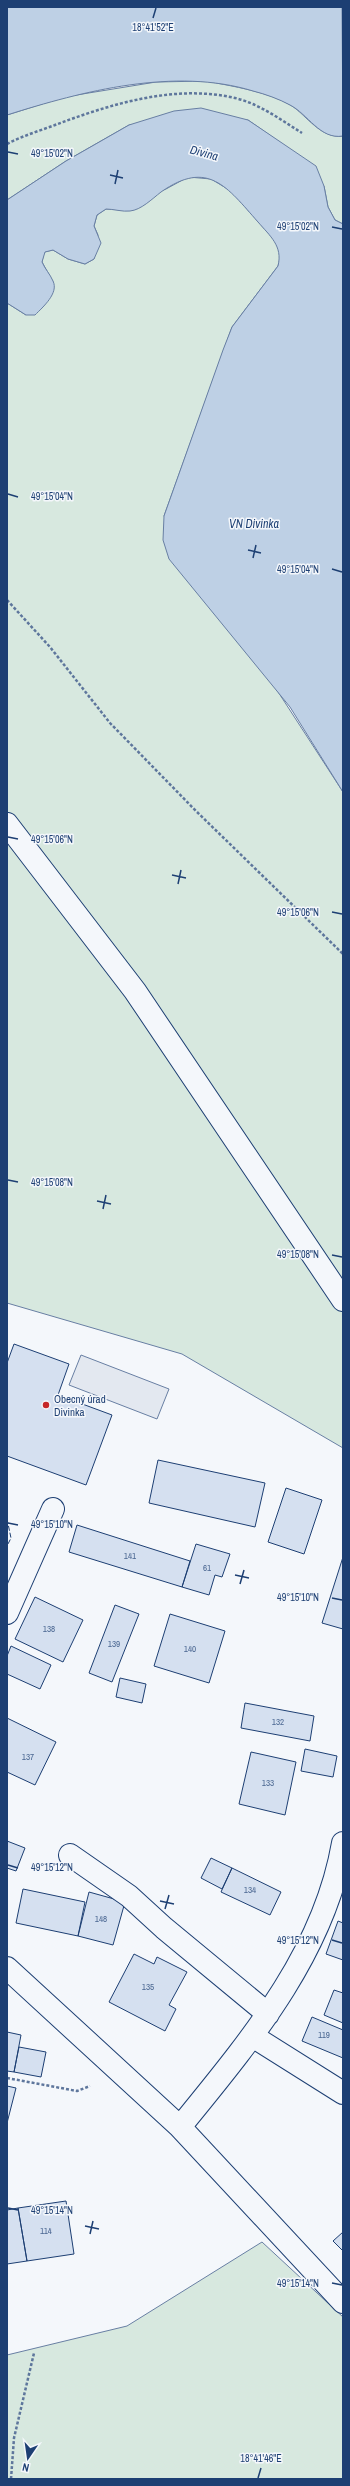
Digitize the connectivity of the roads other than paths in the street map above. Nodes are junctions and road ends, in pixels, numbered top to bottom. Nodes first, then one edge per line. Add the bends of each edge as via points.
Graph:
1 (7, 824) edge
2 (343, 1300) edge
3 (53, 1509) dead end
4 (7, 1613) edge
5 (343, 1843) edge
6 (70, 1855) dead end
7 (7, 1968) edge
8 (268, 2014) junction
9 (254, 2037) junction
10 (343, 2093) edge
11 (180, 2127) junction
12 (343, 2302) edge

1 - 2 street via 135,991
3 - 4 street
5 - 8 street via 324,1912 306,1953
6 - 8 street via 130,1896 164,1928
7 - 11 street
8 - 9 street
9 - 10 street
9 - 11 street
11 - 12 street

